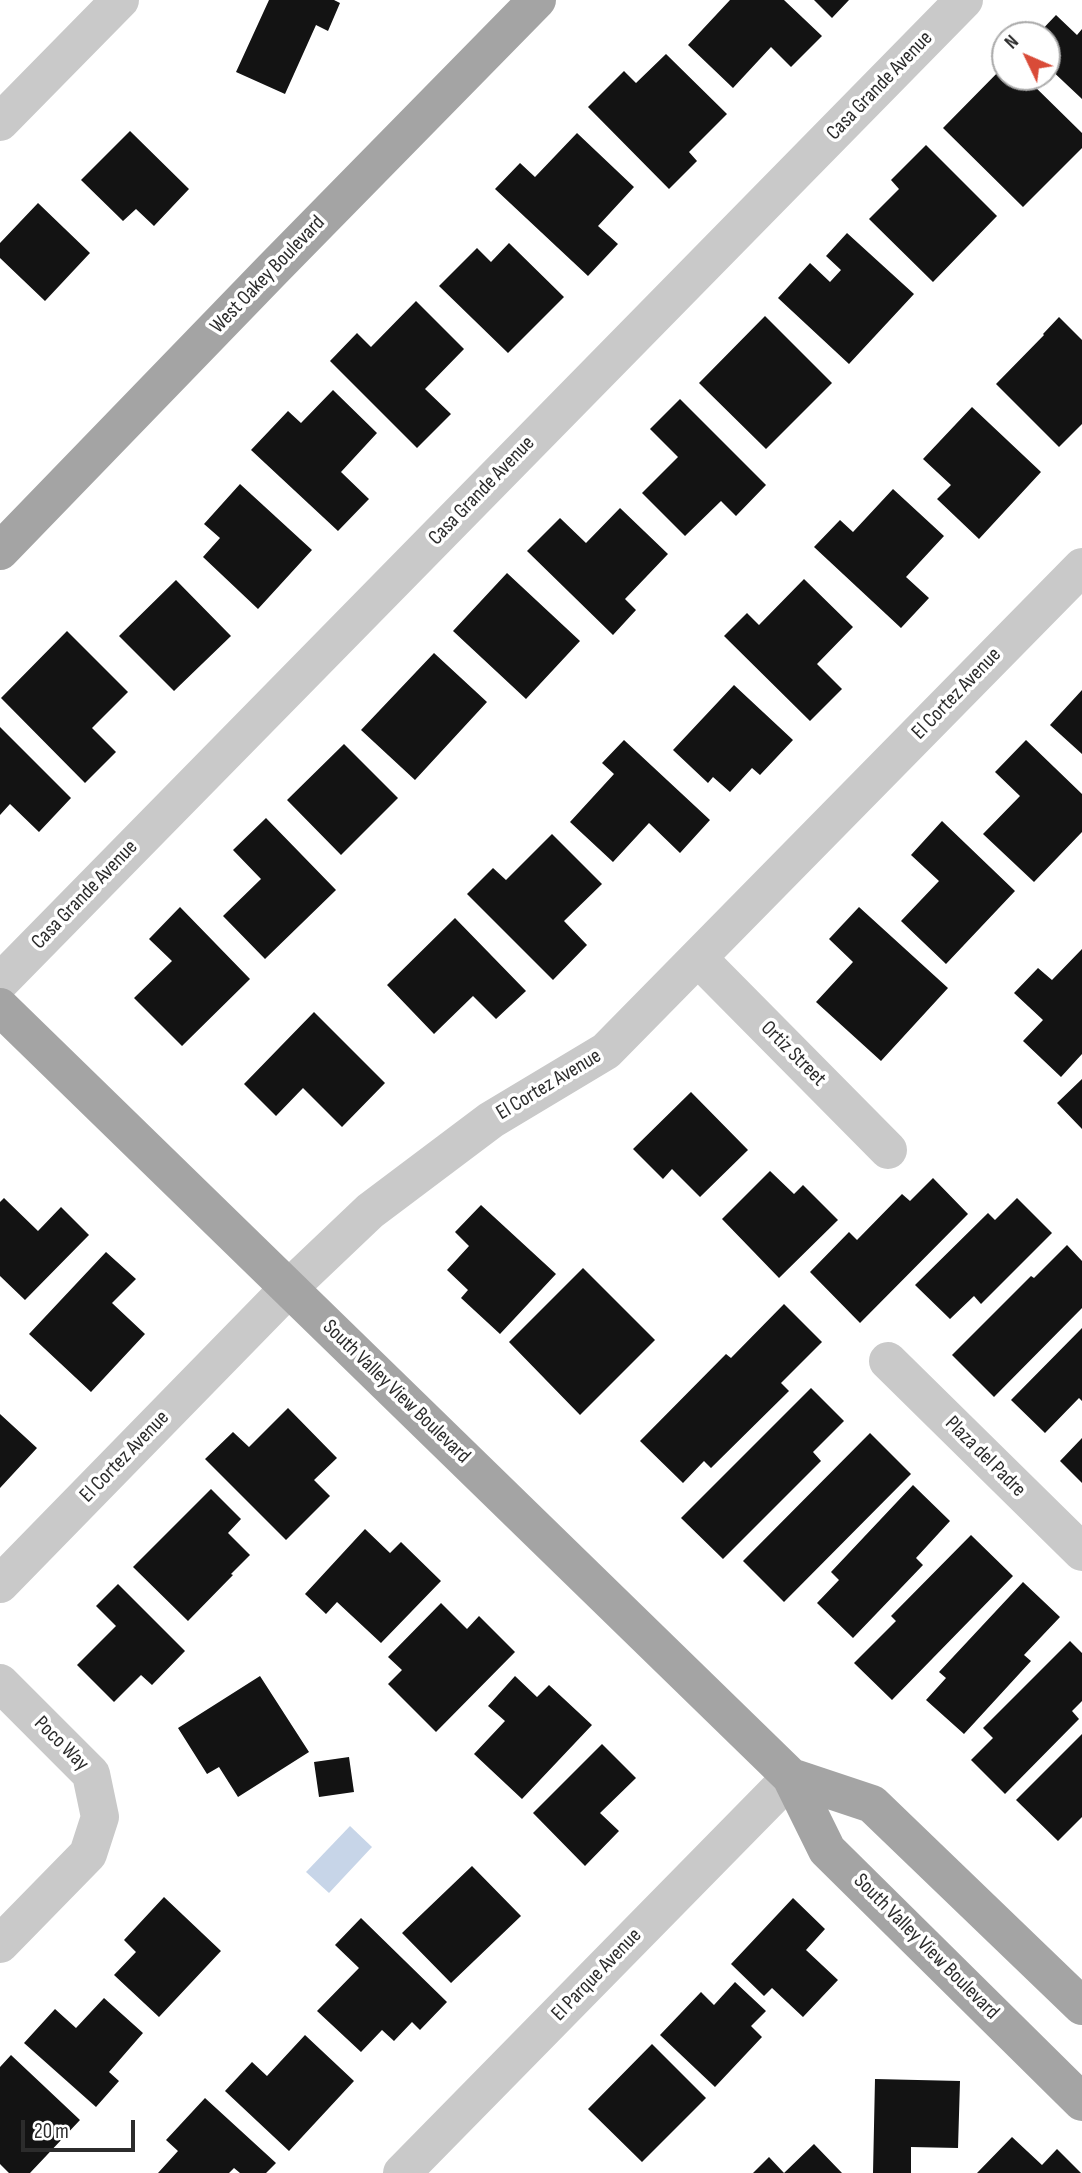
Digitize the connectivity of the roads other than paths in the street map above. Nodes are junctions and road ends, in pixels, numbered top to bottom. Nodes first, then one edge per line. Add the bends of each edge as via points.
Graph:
1 (120, 0) edge
2 (537, 0) edge
3 (964, 0) edge
4 (0, 122) edge
5 (0, 551) edge
6 (1082, 567) edge
7 (698, 958) junction
8 (0, 982) edge
9 (0, 1007) edge
10 (888, 1150) dead end
11 (289, 1288) junction
12 (888, 1361) dead end
13 (1082, 1552) edge
14 (0, 1584) edge
15 (0, 1683) edge
16 (791, 1777) junction
17 (0, 1944) edge
18 (1082, 2006) edge
19 (1082, 2102) edge
20 (402, 2173) edge

1 - 4 street
2 - 5 main road, West Oakey Boulevard
3 - 8 street, Casa Grande Avenue
6 - 7 street, El Cortez Avenue
7 - 10 street, Ortiz Street
7 - 11 street, El Cortez Avenue via 606,1051 491,1120 370,1211
9 - 11 main road, South Valley View Boulevard
11 - 14 street, El Cortez Avenue
11 - 16 main road, South Valley View Boulevard
12 - 13 street, Plaza del Padre
15 - 17 street, Poco Way via 91,1774 100,1817 88,1854
16 - 18 main road, South Valley View Boulevard via 873,1804
16 - 19 main road, South Valley View Boulevard via 827,1850
16 - 20 street, El Parque Avenue

